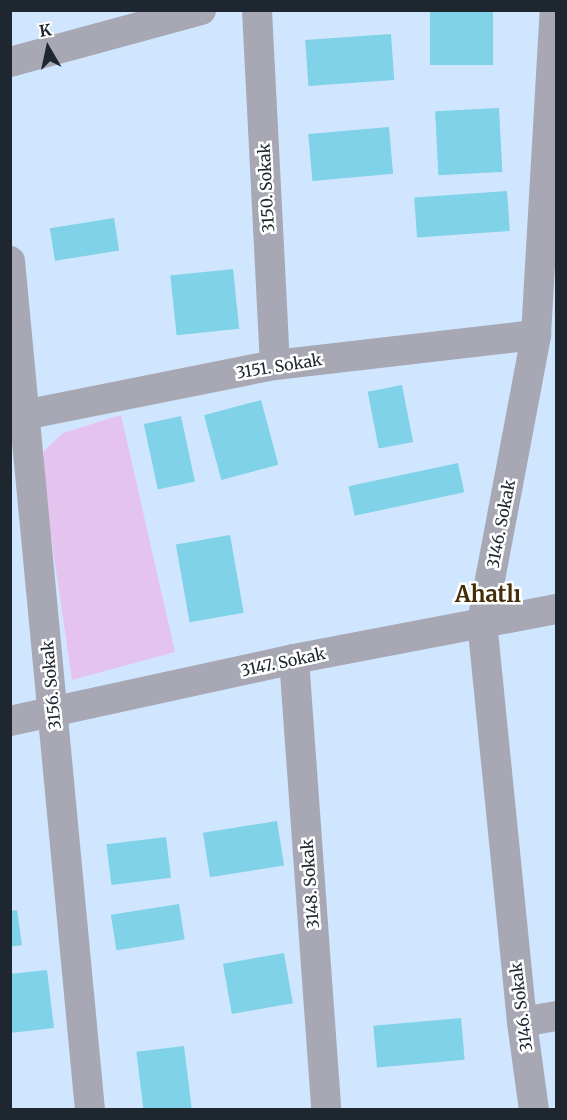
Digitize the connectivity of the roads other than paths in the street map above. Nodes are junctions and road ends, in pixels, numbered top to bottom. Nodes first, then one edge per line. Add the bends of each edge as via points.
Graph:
1 (201, 10) edge
2 (257, 10) edge
3 (555, 10) edge
4 (150, 16) edge
5 (10, 62) edge
6 (553, 150) edge
7 (10, 261) edge
8 (536, 335) junction
9 (275, 365) junction
10 (24, 415) junction
11 (556, 609) edge
12 (482, 622) junction
13 (294, 659) junction
14 (53, 711) junction
15 (10, 721) edge
16 (556, 1016) edge
17 (522, 1022) junction
18 (90, 1110) edge
19 (326, 1110) edge
20 (534, 1110) edge

1 - 4 street
2 - 9 street, 3150. Sokak
3 - 6 street, 3146. Sokak
4 - 5 street
6 - 8 street, 3146. Sokak
7 - 10 street, 3156. Sokak
8 - 9 street, 3151. Sokak
8 - 12 street, 3146. Sokak
9 - 10 street, 3151. Sokak
10 - 14 street, 3156. Sokak
11 - 12 street, 3147. Sokak
12 - 13 street, 3147. Sokak
12 - 17 street, 3146. Sokak
13 - 14 street, 3147. Sokak
13 - 19 street, 3148. Sokak
14 - 15 street, 3147. Sokak
14 - 18 street, 3156. Sokak
16 - 17 street
17 - 20 street, 3146. Sokak

